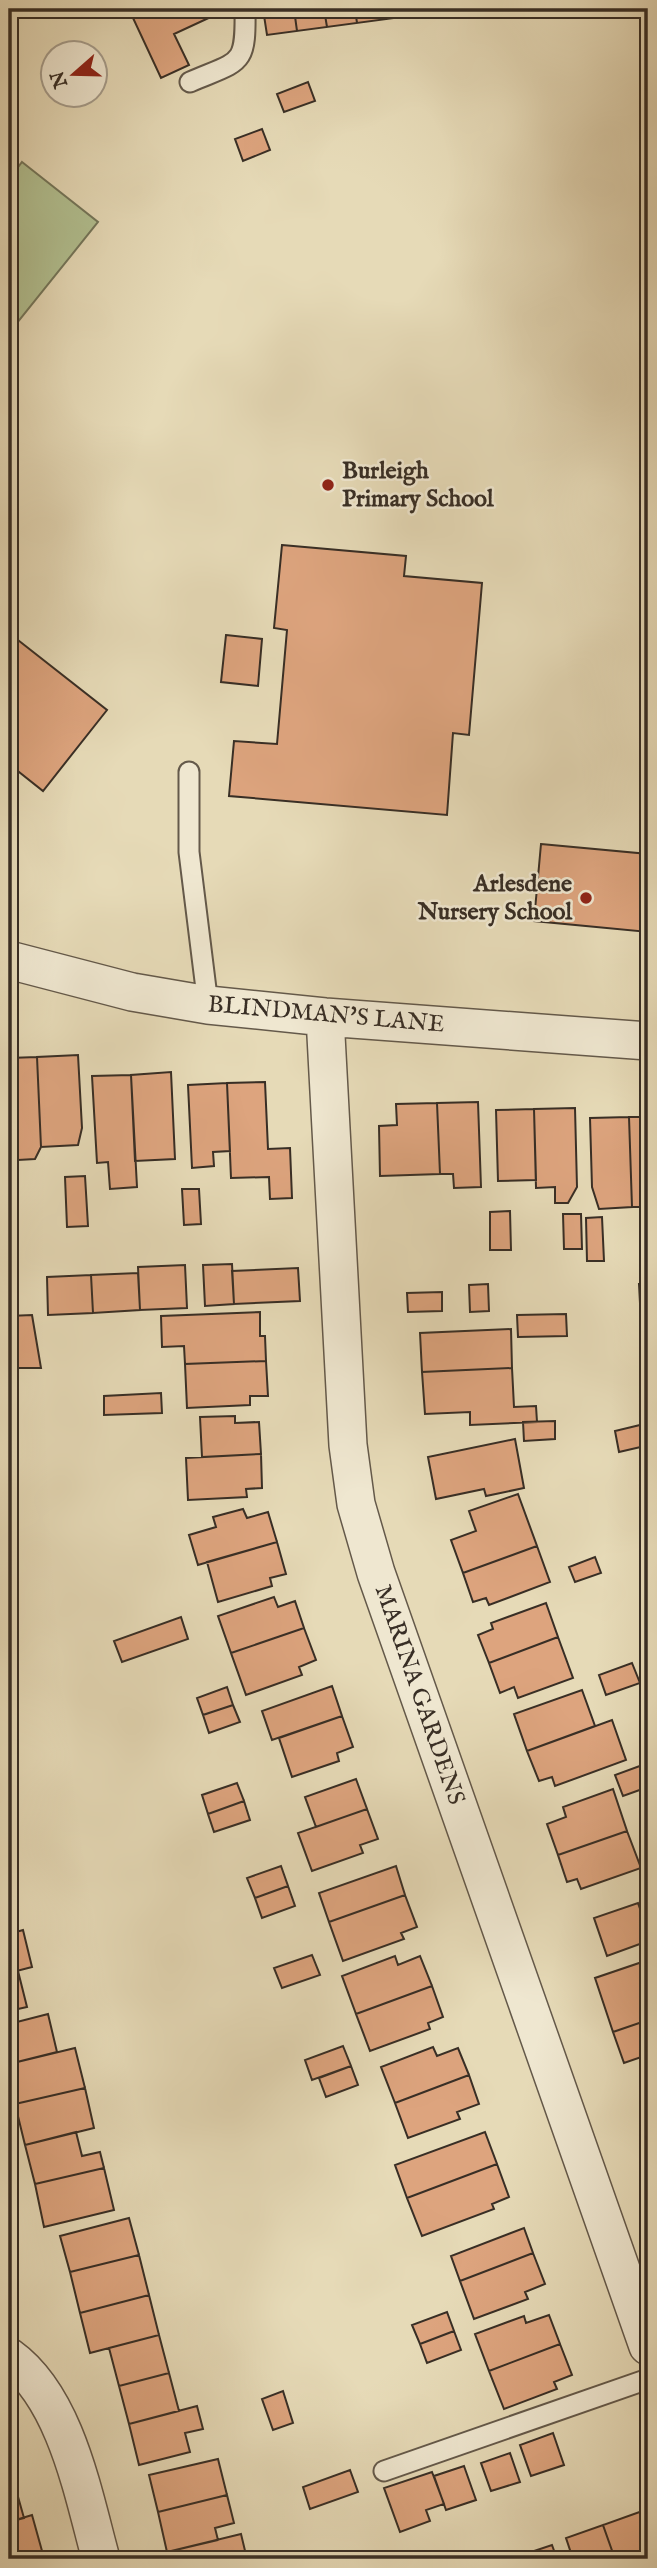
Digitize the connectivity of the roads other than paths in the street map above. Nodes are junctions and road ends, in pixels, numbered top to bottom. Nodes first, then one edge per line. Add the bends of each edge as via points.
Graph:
1 (245, 9) edge
2 (190, 82) dead end
3 (189, 772) dead end
4 (9, 960) edge
5 (208, 1004) junction
6 (325, 1017) junction
7 (648, 1041) edge
8 (640, 2299) edge
9 (648, 2346) edge
10 (9, 2357) edge
11 (648, 2379) edge
12 (384, 2471) dead end
13 (101, 2559) edge

1 - 2 lane via 246,44 241,56
3 - 5 lane via 189,852
4 - 5 street, BLINDMAN'S LANE via 132,992
5 - 6 street, BLINDMAN'S LANE
6 - 7 street, BLINDMAN'S LANE
6 - 8 street, MARINA GARDENS via 348,1445 356,1504 376,1573
8 - 9 street, MARINA GARDENS
10 - 13 street via 52,2408 73,2459
11 - 12 lane

